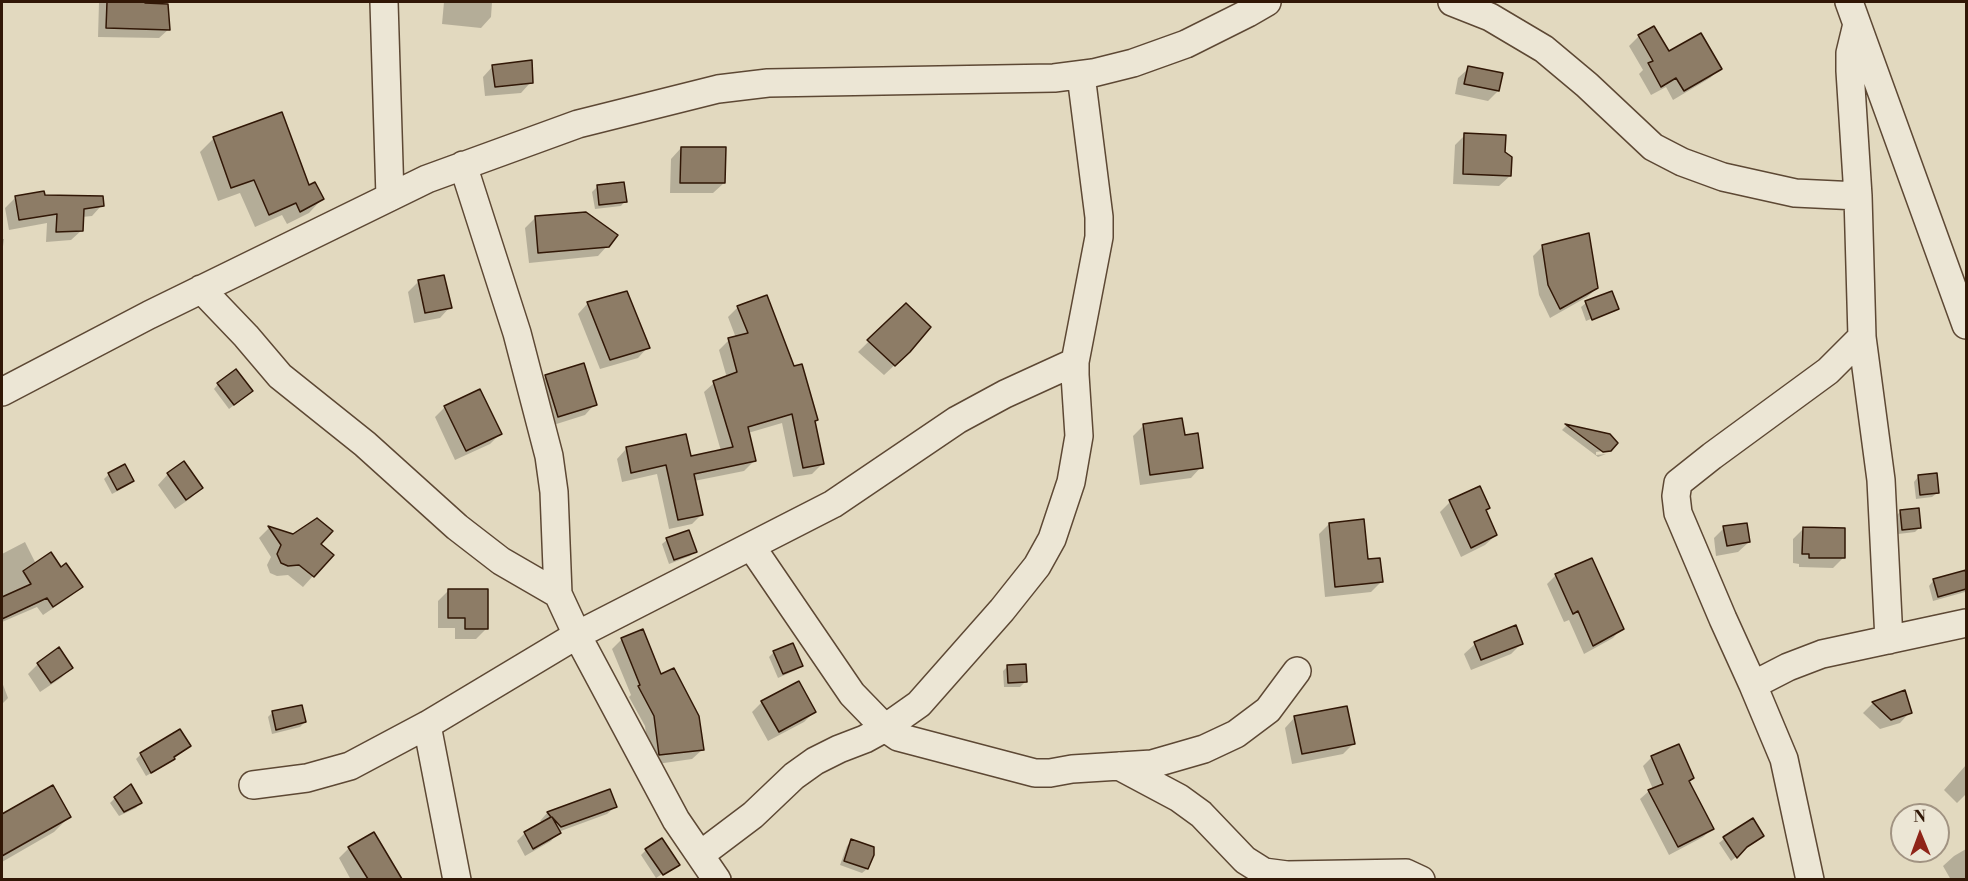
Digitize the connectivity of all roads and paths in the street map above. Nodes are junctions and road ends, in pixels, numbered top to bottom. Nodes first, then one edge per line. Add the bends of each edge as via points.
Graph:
1 (384, 2) edge
2 (1267, 2) edge
3 (1452, 2) edge
4 (1853, 13) edge
5 (1081, 75) junction
6 (463, 165) junction
7 (1858, 196) junction
8 (390, 197) junction
9 (201, 289) junction
10 (1966, 325) edge
11 (1862, 337) junction
12 (1076, 362) junction
13 (2, 392) edge
14 (751, 546) junction
15 (558, 594) junction
16 (1963, 628) edge
17 (577, 635) junction
18 (1888, 639) junction
19 (1297, 671) dead end
20 (1753, 685) junction
21 (427, 725) junction
22 (885, 728) junction
23 (1119, 766) junction
24 (253, 785) dead end
25 (700, 855) junction
26 (457, 879) edge
27 (717, 879) edge
28 (1421, 879) edge
29 (1810, 879) edge

1 - 8 street
2 - 5 street via 1186,45
3 - 7 street via 1490,17 1544,49 1653,147 1682,162 1723,177 1795,193
4 - 7 street via 1850,71
4 - 10 street
5 - 6 street via 768,83 718,88 578,124
5 - 12 street via 1099,237
6 - 8 street
6 - 15 street via 517,333 549,456
7 - 11 street
8 - 9 street
9 - 13 street
9 - 15 street via 280,376 365,444 457,527 501,561
11 - 18 street via 1881,480
11 - 20 street via 1828,371 1678,483 1678,513
12 - 14 street via 957,420 833,504
12 - 22 street via 1079,436 1071,482 1052,539 1002,610 953,666 919,704
14 - 17 street
14 - 22 street via 852,693
15 - 17 street
16 - 18 street
17 - 21 street
17 - 25 street via 676,820
18 - 20 street via 1822,654
19 - 23 street via 1268,710 1236,734 1204,749 1152,764
20 - 29 street via 1784,759
21 - 24 street via 350,766 307,778
21 - 26 street
22 - 23 street via 898,737 1035,772
22 - 25 street via 815,761
23 - 28 street via 1201,814 1245,860 1264,872 1406,873
25 - 27 street

